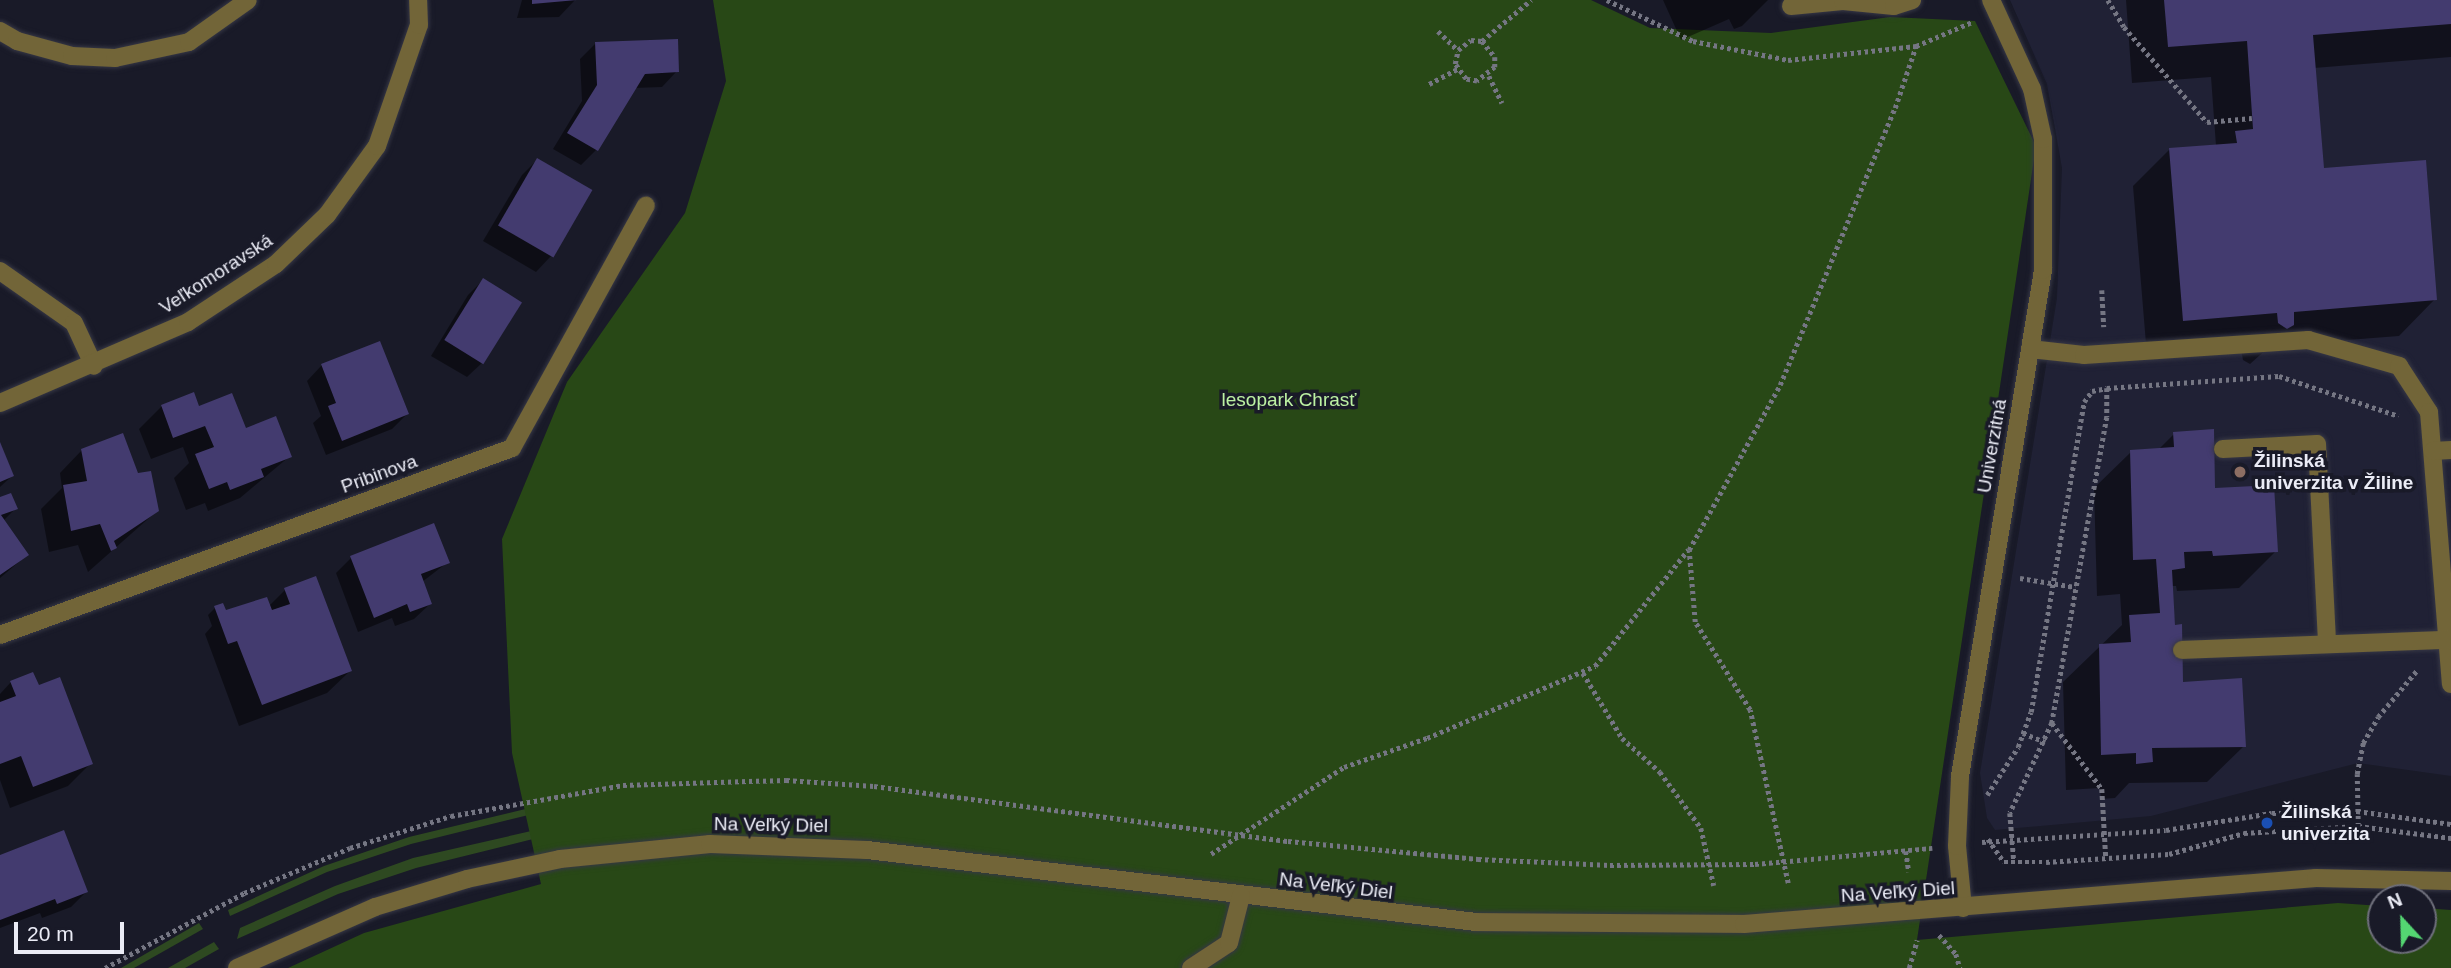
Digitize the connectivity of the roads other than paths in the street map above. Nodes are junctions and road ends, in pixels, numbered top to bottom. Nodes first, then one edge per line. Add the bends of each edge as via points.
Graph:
1 (248, 0) edge
2 (418, 0) edge
3 (1912, 0) edge
4 (1993, 4) edge
5 (1791, 6) dead end
6 (0, 31) edge
7 (646, 205) dead end
8 (0, 271) edge
9 (2029, 349) junction
10 (94, 366) junction
11 (0, 403) edge
12 (2222, 449) dead end
13 (2442, 450) edge
14 (0, 635) edge
15 (2446, 640) junction
16 (2327, 644) junction
17 (2182, 649) dead end
18 (2451, 684) edge
19 (2451, 881) edge
20 (1241, 896) junction
21 (1963, 908) junction
22 (237, 968) edge
23 (1191, 968) edge

1 - 6 street via 190,43 114,58 72,55 17,41
2 - 10 street, Veľkomoravská via 419,24 377,146 327,215 275,264 188,322
3 - 5 street via 1894,6 1843,1
4 - 9 street, Univerzitná via 2032,89 2043,139 2043,270
7 - 14 street, Pribinova via 512,448
8 - 10 street via 74,323
9 - 13 street via 2105,354 2308,340 2399,366 2429,412
9 - 21 street, Univerzitná via 1960,776 1957,846
10 - 11 street, Veľkomoravská
12 - 16 street via 2317,444
13 - 15 street
15 - 16 street
15 - 18 street
16 - 17 street
19 - 21 street, Na Veľký Diel via 2316,878
20 - 21 street, Na Veľký Diel via 1476,922 1744,924
20 - 22 street, Na Veľký Diel via 867,850 780,845 673,847 560,859 467,879 374,907
20 - 23 street via 1229,943

